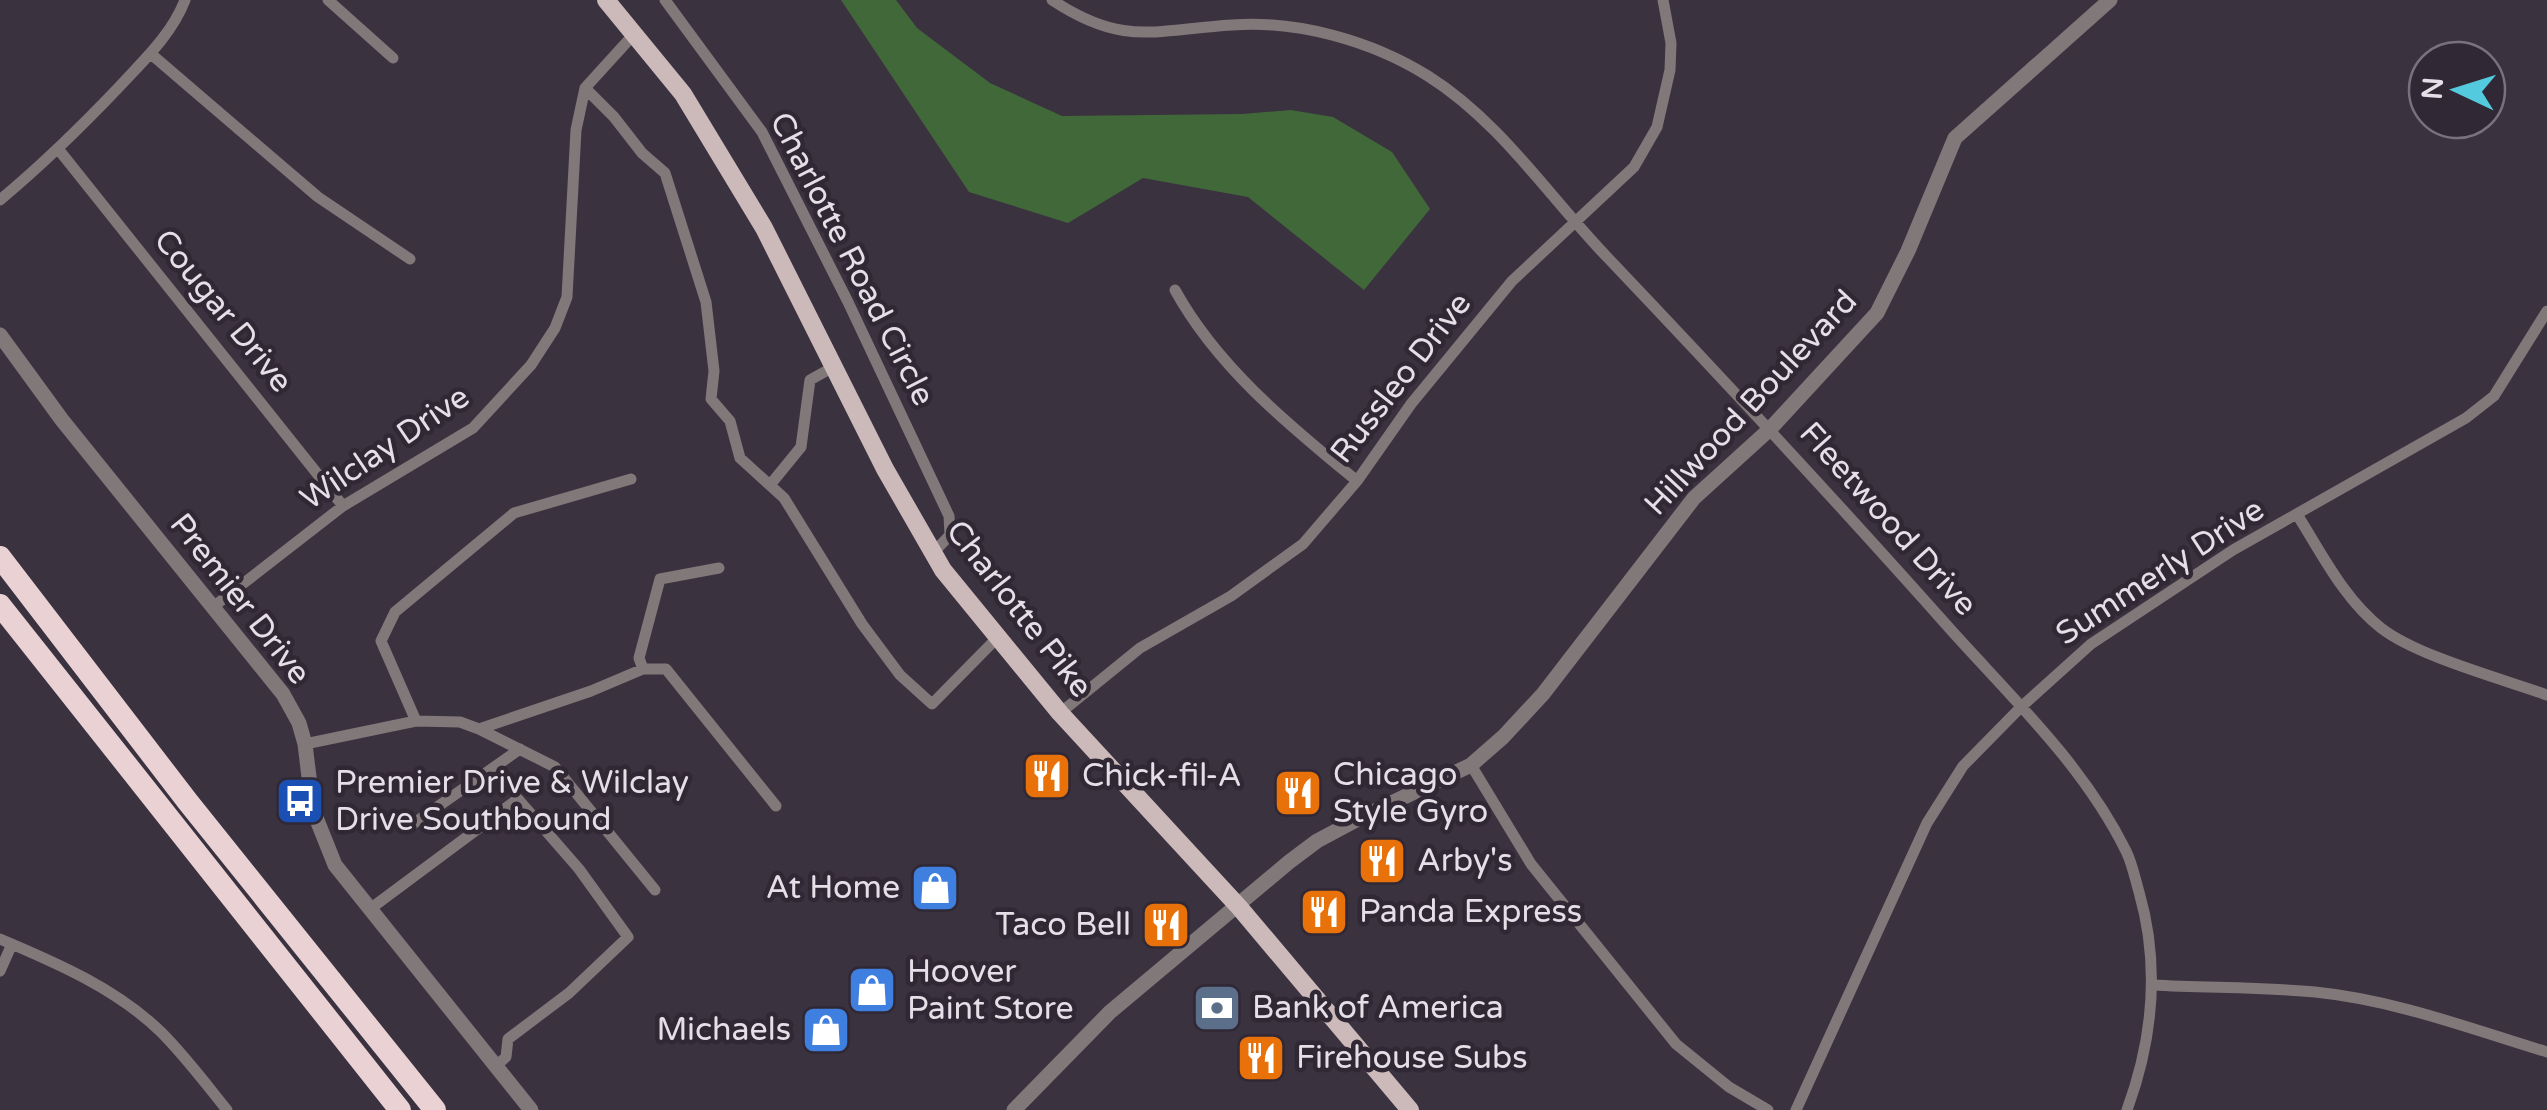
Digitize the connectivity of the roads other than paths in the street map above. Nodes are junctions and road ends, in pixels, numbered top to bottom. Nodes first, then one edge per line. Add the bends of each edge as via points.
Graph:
1 (185, 0) edge
2 (328, 0) edge
3 (606, 0) edge
4 (665, 0) edge
5 (1052, 0) edge
6 (1663, 0) edge
7 (2110, 0) edge
8 (635, 33) junction
9 (150, 54) junction
10 (393, 58) dead end
11 (585, 88) junction
12 (60, 150) junction
13 (0, 200) edge
14 (1575, 223) junction
15 (410, 259) dead end
16 (1174, 290) dead end
17 (2547, 311) edge
18 (0, 335) edge
19 (835, 366) junction
20 (1770, 428) junction
21 (631, 479) dead end
22 (1357, 481) junction
23 (770, 485) junction
24 (343, 506) junction
25 (2298, 516) junction
26 (933, 553) junction
27 (0, 556) edge
28 (719, 568) dead end
29 (0, 605) edge
30 (213, 607) junction
31 (998, 637) junction
32 (643, 669) junction
33 (2547, 695) edge
34 (2021, 706) junction
35 (1060, 713) junction
36 (416, 721) junction
37 (479, 729) junction
38 (306, 744) junction
39 (520, 750) junction
40 (1471, 765) junction
41 (776, 806) dead end
42 (410, 826) dead end
43 (654, 890) dead end
44 (1239, 907) junction
45 (370, 909) junction
46 (6, 942) edge
47 (0, 971) edge
48 (2153, 985) junction
49 (2547, 1052) edge
50 (496, 1066) junction
51 (227, 1110) edge
52 (400, 1110) edge
53 (435, 1110) edge
54 (531, 1110) edge
55 (1014, 1110) edge
56 (1410, 1110) edge
57 (1768, 1110) edge
58 (1796, 1110) edge
59 (2127, 1110) edge

1 - 9 street
2 - 10 street
3 - 8 main road, Charlotte Pike
4 - 26 street, Charlotte Road Circle via 762,132 848,302 949,516 950,535
5 - 14 street, Fleetwood Drive via 1107,28 1152,34 1235,24 1330,32 1368,48 1426,75 1483,117
6 - 14 street, Russleo Drive via 1670,70 1657,127 1634,167
7 - 20 street, Hillwood Boulevard via 1955,138 1877,313
8 - 11 street
8 - 19 main road, Charlotte Pike via 724,161
9 - 12 street
9 - 15 street via 318,197
11 - 23 street via 665,172 706,302 711,398 730,421 740,458
11 - 24 street, Wilclay Drive via 576,130 567,297 555,328 473,428
12 - 13 street
12 - 24 street, Cougar Drive
14 - 20 street, Fleetwood Drive
14 - 22 street, Russleo Drive via 1509,285
16 - 22 street via 1238,376
17 - 25 street, Summerly Drive via 2494,396 2456,426
18 - 30 street, Premier Drive
19 - 23 street via 810,380 801,447
19 - 26 main road, Charlotte Pike
20 - 34 street, Fleetwood Drive
20 - 40 street, Hillwood Boulevard via 1694,498 1544,694
21 - 36 street via 514,513 395,612 380,641
22 - 35 street, Russleo Drive via 1272,569 1140,648
23 - 31 street via 862,624 932,704
24 - 30 street, Wilclay Drive
25 - 33 street via 2346,593 2382,628
25 - 34 street, Summerly Drive via 2233,550 2091,644
26 - 31 main road, Charlotte Pike
27 - 53 highway
28 - 32 street via 660,579
29 - 52 highway
30 - 38 street, Premier Drive via 283,694
31 - 35 main road, Charlotte Pike
32 - 37 street
32 - 41 street via 666,670
34 - 48 street, Fleetwood Drive via 2083,777 2128,854 2146,917
34 - 58 street, Summerly Drive via 1963,766 1927,823
35 - 44 main road, Charlotte Pike
36 - 37 street
36 - 38 street
37 - 39 street
38 - 45 street, Premier Drive via 312,810 335,865
39 - 42 street
39 - 43 street via 555,767
40 - 44 street, Hillwood Boulevard via 1317,841
40 - 57 street via 1531,864 1676,1044
44 - 55 street, Hillwood Boulevard via 1110,1012
44 - 56 main road, Charlotte Pike
45 - 50 street, Premier Drive
45 - 50 street via 518,799 579,869 628,937 570,994 508,1039 506,1057
46 - 47 street
46 - 51 street via 132,1008
48 - 49 street via 2355,999
48 - 59 street, Fleetwood Drive
50 - 54 street, Premier Drive

